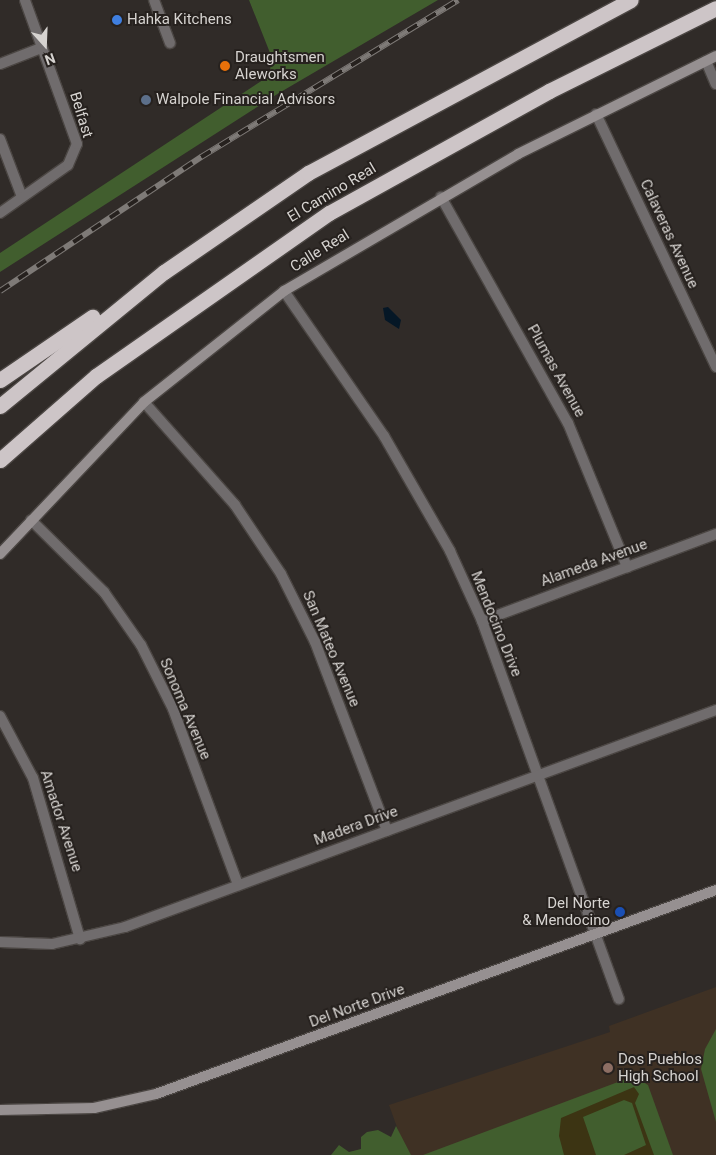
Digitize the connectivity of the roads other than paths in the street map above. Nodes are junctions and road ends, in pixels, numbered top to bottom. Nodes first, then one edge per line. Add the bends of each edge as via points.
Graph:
1 (25, 0) edge
2 (154, 0) edge
3 (630, 0) edge
4 (716, 8) edge
5 (170, 43) dead end
6 (41, 48) junction
7 (711, 59) edge
8 (0, 64) edge
9 (716, 84) edge
10 (596, 114) junction
11 (0, 139) edge
12 (441, 197) junction
13 (22, 198) junction
14 (0, 213) edge
15 (164, 272) junction
16 (284, 291) junction
17 (716, 367) edge
18 (0, 380) edge
19 (144, 402) junction
20 (0, 406) edge
21 (0, 460) edge
22 (31, 520) junction
23 (716, 534) edge
24 (0, 554) edge
25 (627, 567) junction
26 (482, 621) junction
27 (716, 710) edge
28 (0, 716) edge
29 (538, 775) junction
30 (387, 830) junction
31 (238, 885) junction
32 (716, 890) edge
33 (595, 934) junction
34 (80, 939) junction
35 (0, 942) edge
36 (619, 999) dead end
37 (0, 1110) edge

1 - 6 street, Belfast
2 - 5 street
3 - 15 highway, El Camino Real via 308,173
4 - 21 highway, El Camino Real via 549,91 329,213 96,376
6 - 8 street
6 - 13 street, Belfast via 74,132 75,154 68,165
7 - 9 street
7 - 10 street, Calle Real
10 - 12 street, Calle Real
10 - 17 street, Calaveras Avenue
11 - 13 street
12 - 16 street, Calle Real
12 - 25 street, Plumas Avenue via 565,419
13 - 14 street
15 - 18 highway
15 - 20 highway, El Camino Real
16 - 19 street, Calle Real
16 - 26 street, Mendocino Drive via 420,494
19 - 22 street, Calle Real
19 - 30 street, San Mateo Avenue via 235,505 281,574 315,642
22 - 24 street, Calle Real
22 - 31 street, Sonoma Avenue via 104,592 140,645 173,709
23 - 25 street, Alameda Avenue
25 - 26 street, Alameda Avenue
26 - 29 street, Mendocino Drive
27 - 29 street, Madera Drive
28 - 34 street, Amador Avenue via 33,778
29 - 30 street, Madera Drive
29 - 33 street, Mendocino Drive
30 - 31 street, Madera Drive
31 - 34 street, Madera Drive
32 - 33 street, Del Norte Drive
33 - 36 street, Mendocino Drive
33 - 37 street, Del Norte Drive via 137,1099 63,1110
34 - 35 street, Madera Drive

